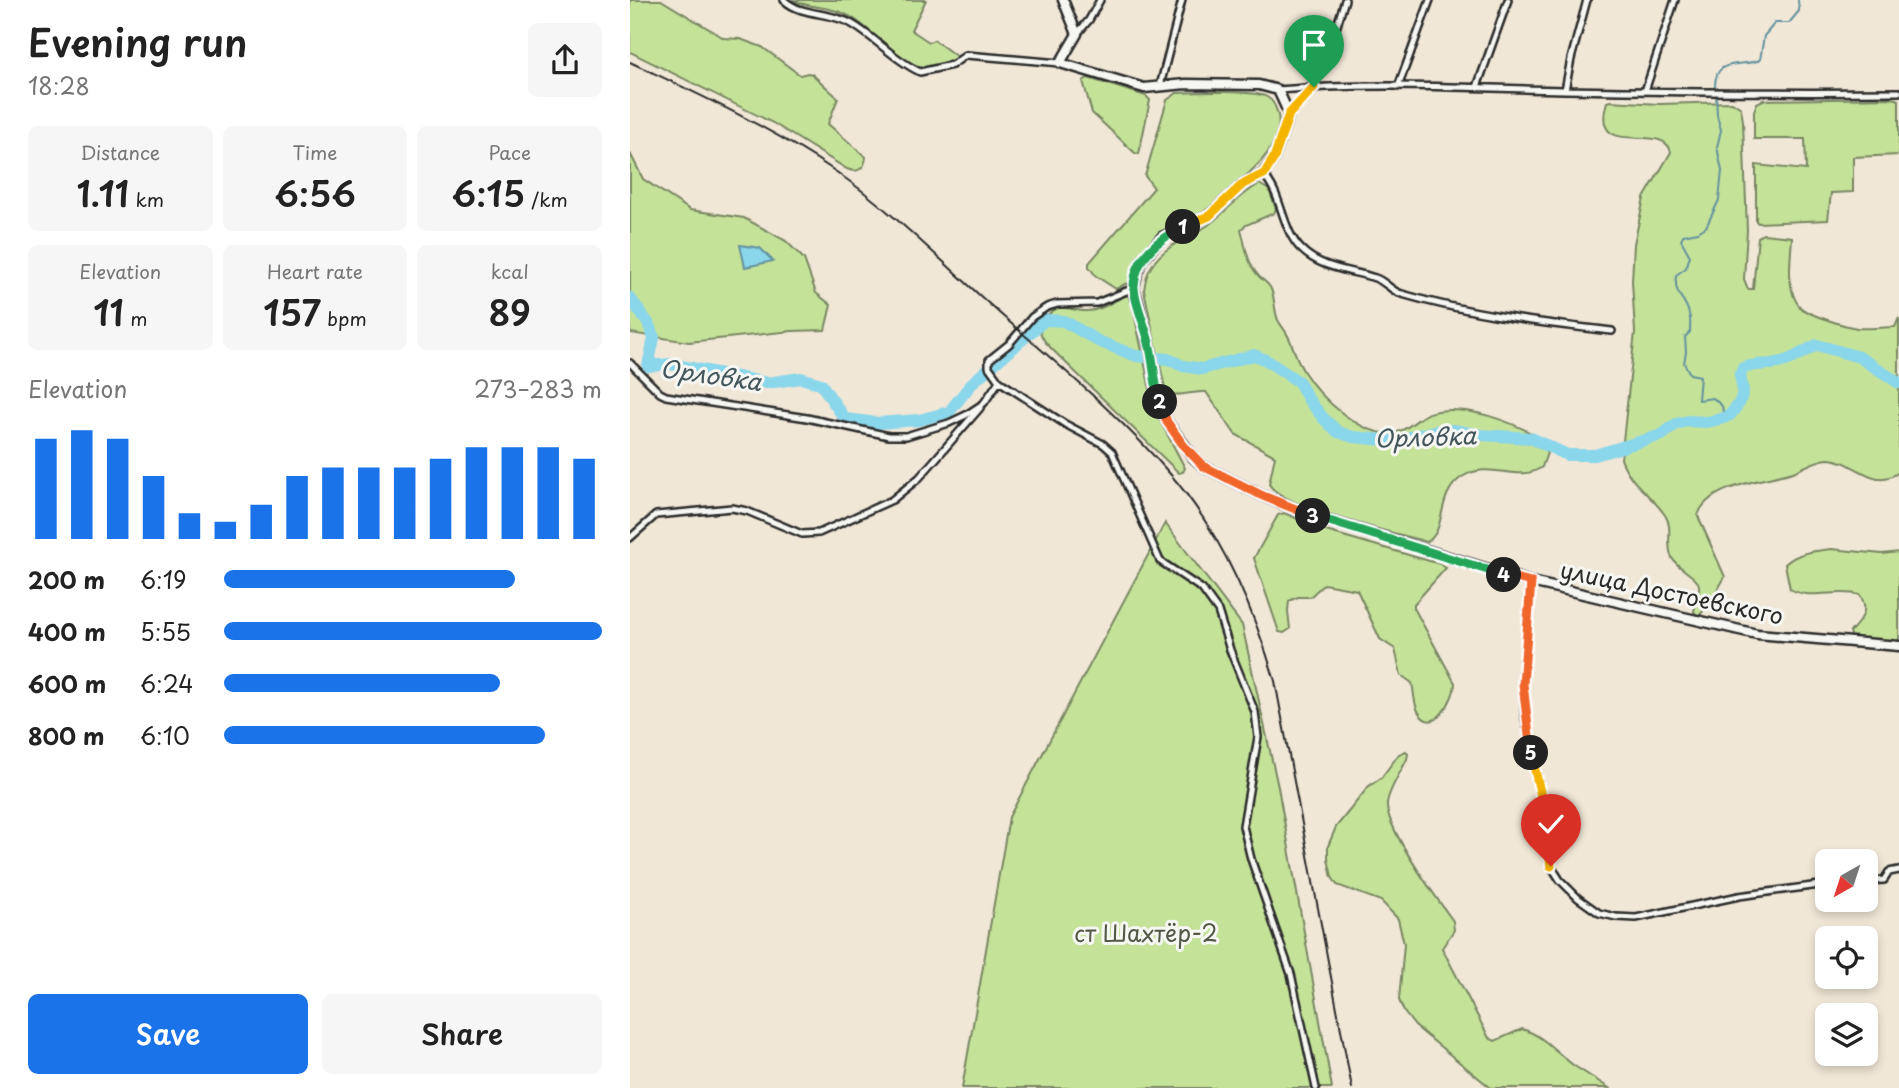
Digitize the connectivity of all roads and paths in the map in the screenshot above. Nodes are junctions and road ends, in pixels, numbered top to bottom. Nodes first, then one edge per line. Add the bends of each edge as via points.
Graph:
1 (784, 0) edge
2 (1063, 0) edge
3 (1100, 0) edge
4 (1182, 0) edge
5 (1345, 0) edge
6 (1430, 0) edge
7 (1508, 0) edge
8 (1587, 0) edge
9 (1675, 0) edge
10 (1077, 34) junction
11 (1060, 63) junction
12 (1160, 86) junction
13 (1314, 87) junction
14 (1398, 87) junction
15 (1477, 87) junction
16 (1278, 90) junction
17 (1565, 90) junction
18 (1645, 91) junction
19 (1899, 92) edge
20 (1289, 114) junction
21 (1264, 174) junction
22 (1134, 288) junction
23 (1612, 331) dead end
24 (630, 363) edge
25 (999, 381) junction
26 (984, 403) junction
27 (630, 538) edge
28 (1531, 582) junction
29 (1899, 646) edge
30 (1899, 870) edge
31 (1878, 880) edge
32 (1815, 886) edge
33 (1316, 1088) edge

1 - 11 street via 852,24 920,72 952,65 966,55
2 - 10 main road
3 - 10 street
4 - 12 street
5 - 13 street
6 - 14 street
7 - 15 street
8 - 17 street
9 - 18 street
10 - 11 main road
11 - 12 main road via 1144,88
12 - 16 main road via 1259,85
13 - 14 street
13 - 16 street
13 - 20 street
14 - 15 street
15 - 17 street
16 - 20 main road
17 - 18 street
18 - 19 street
20 - 21 main road
21 - 22 main road via 1243,184 1209,216 1162,237 1142,261
21 - 23 street via 1294,242 1335,269 1375,278 1399,294 1451,309
22 - 25 street via 1097,303 1047,307 989,360
22 - 28 main road, улица Достоевского via 1167,422 1203,466 1304,513
24 - 26 street via 666,396 889,436 906,436 949,423
25 - 26 street
25 - 33 street via 1112,452 1160,561 1202,589 1218,611 1258,722 1256,762 1243,826 1292,974
26 - 27 street via 946,450 901,493 819,533 802,534 732,508 656,515
28 - 29 main road, улица Достоевского via 1757,634
28 - 32 street via 1525,718 1551,866 1559,880 1600,913 1636,918
30 - 31 street

